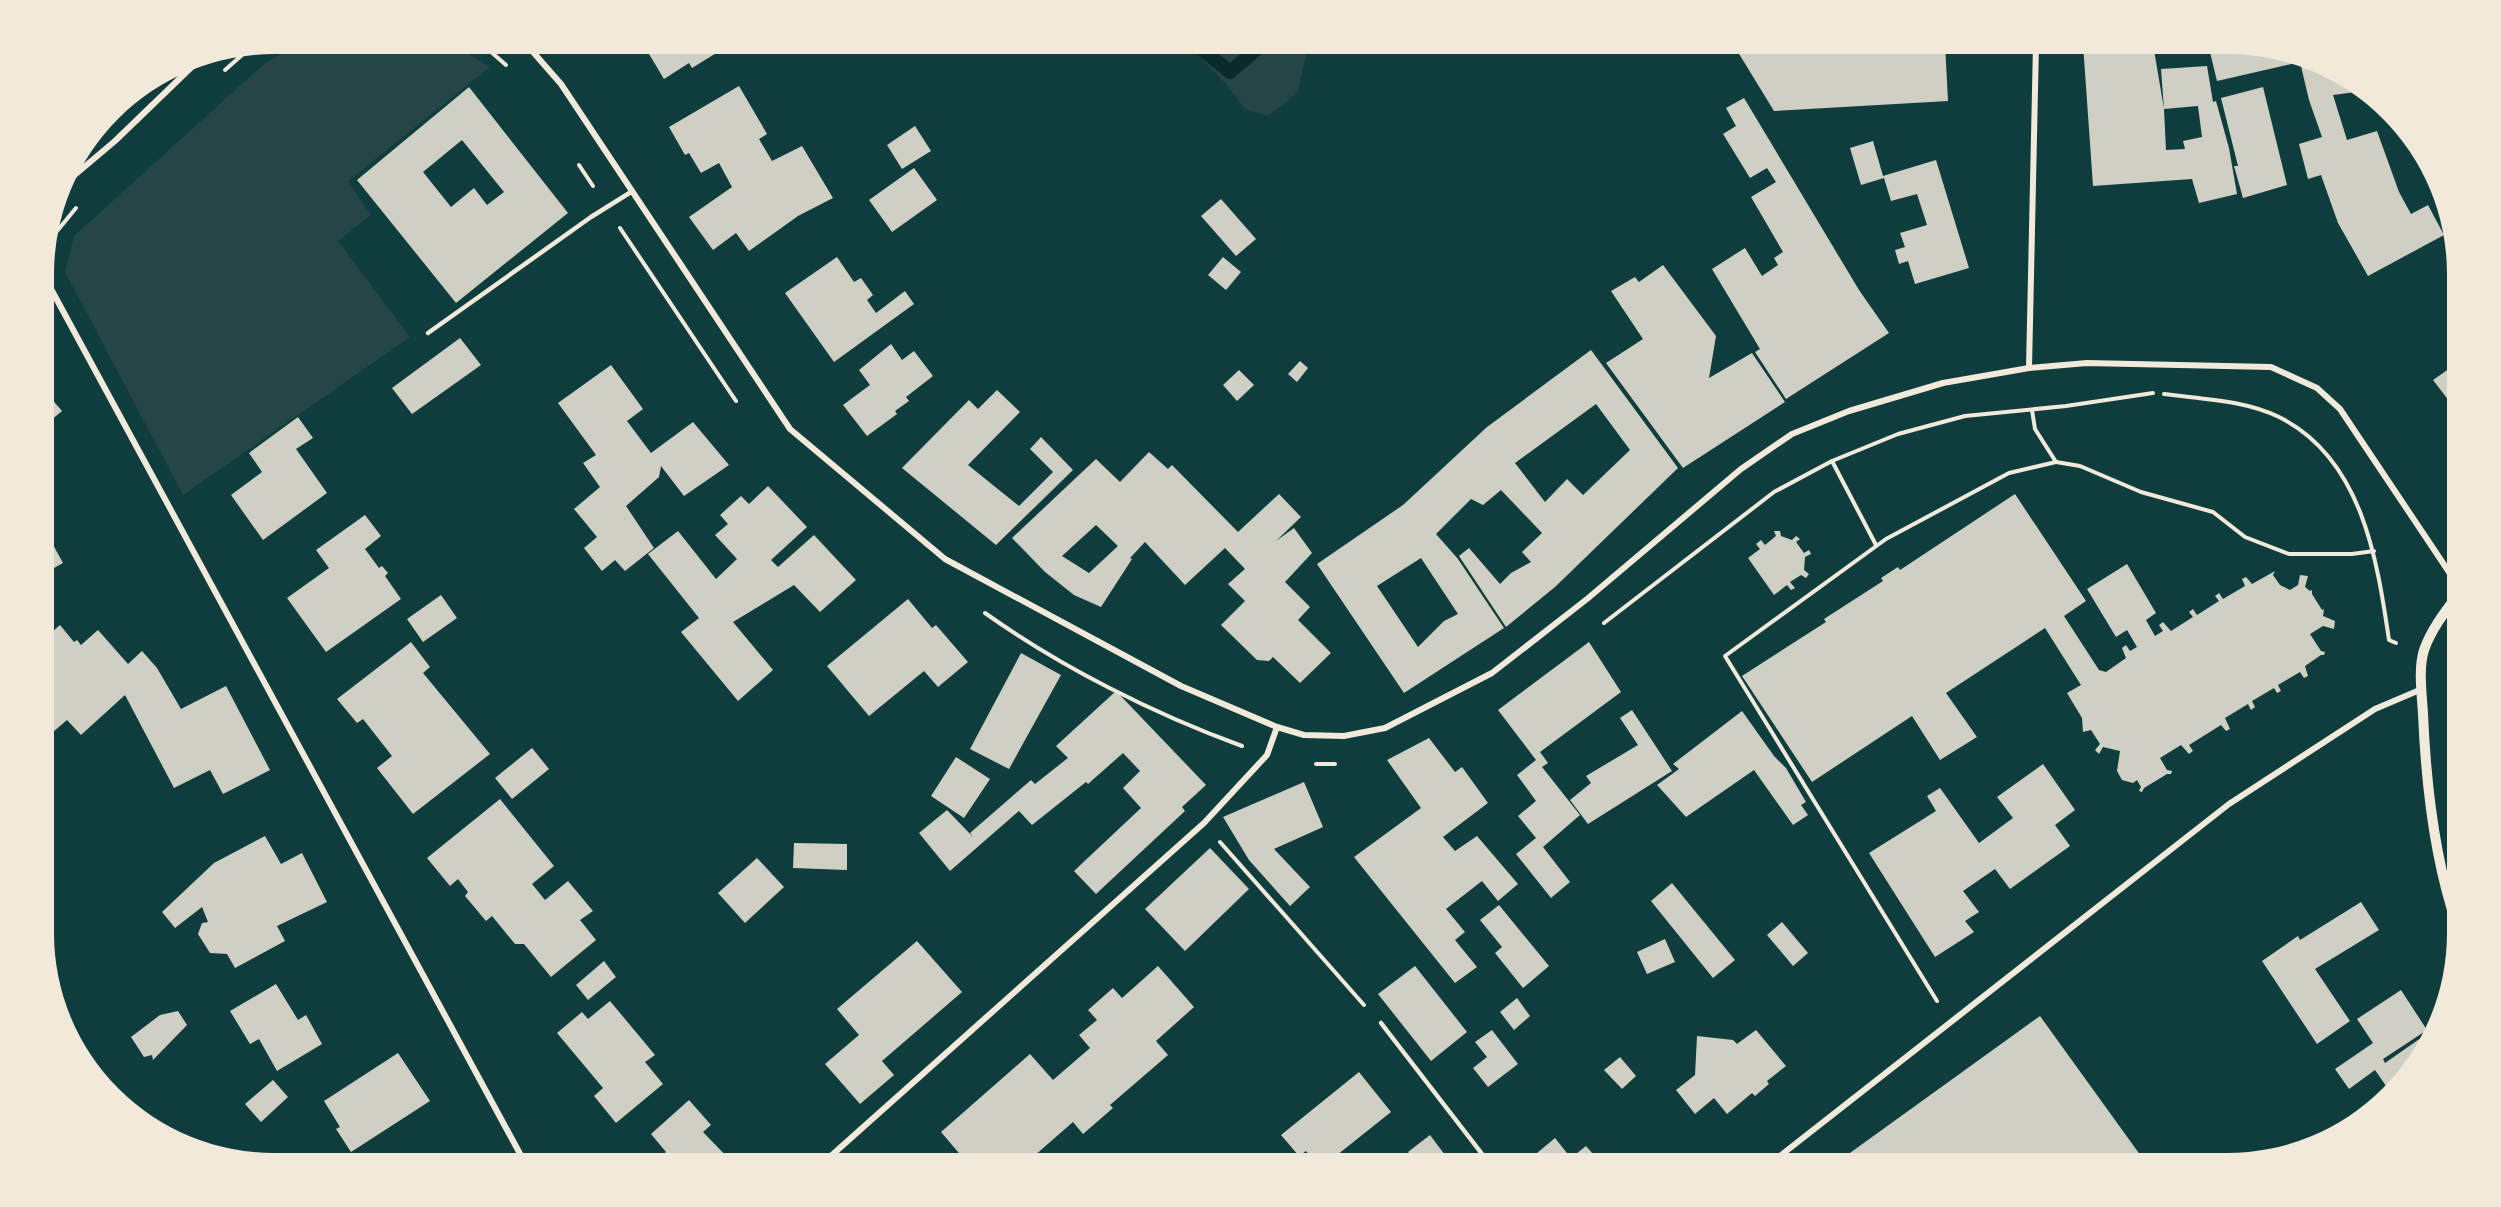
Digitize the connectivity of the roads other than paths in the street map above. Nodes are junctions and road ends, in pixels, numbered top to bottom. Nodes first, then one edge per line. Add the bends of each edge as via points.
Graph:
1 (535, 54) edge
2 (2036, 54) edge
3 (185, 73) edge
4 (80, 171) edge
5 (631, 192) junction
6 (54, 294) edge
7 (428, 333) dead end
8 (2029, 368) junction
9 (2447, 569) edge
10 (2447, 609) edge
11 (2421, 689) junction
12 (1277, 727) junction
13 (2447, 889) edge
14 (1381, 1023) road end
15 (520, 1153) edge
16 (834, 1153) edge
17 (1481, 1153) edge
18 (1784, 1153) edge

1 - 5 street via 561,84
2 - 8 street
3 - 4 street
5 - 7 lane
5 - 12 street via 790,429 868,497 945,559 1181,686
6 - 15 street
8 - 9 street via 2087,363 2271,367 2317,388 2340,409
8 - 12 street via 1943,383 1849,411 1792,434 1741,469 1569,614 1492,673 1384,728 1344,736 1304,735
10 - 11 street via 2424,652
11 - 13 street via 2425,760
11 - 18 street via 2374,709 2229,804
12 - 16 street via 1267,755 1204,823
14 - 17 lane

